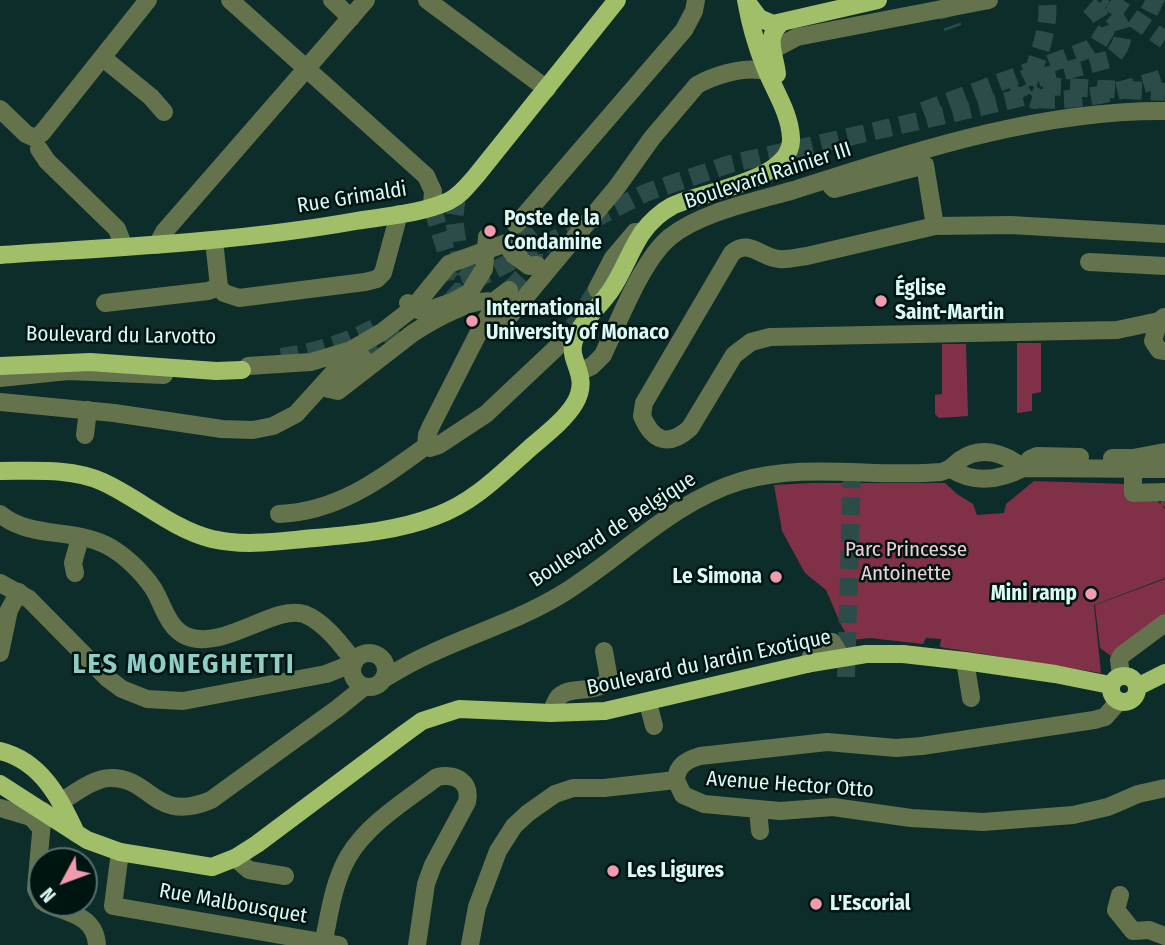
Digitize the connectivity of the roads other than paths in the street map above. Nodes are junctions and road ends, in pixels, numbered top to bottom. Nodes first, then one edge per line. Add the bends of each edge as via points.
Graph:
1 (148, 0) edge
2 (230, 0) edge
3 (332, 0) edge
4 (366, 0) edge
5 (427, 0) edge
6 (617, 0) edge
7 (696, 0) edge
8 (746, 0) edge
9 (878, 0) edge
10 (989, 0) edge
11 (853, 3) edge
12 (351, 18) junction
13 (781, 23) junction
14 (772, 50) junction
15 (103, 58) junction
16 (760, 69) dead end
17 (307, 70) junction
18 (547, 89) junction
19 (778, 94) junction
20 (0, 109) edge
21 (1165, 111) edge
22 (164, 112) dead end
23 (37, 143) junction
24 (827, 179) junction
25 (432, 208) junction
26 (399, 214) junction
27 (935, 226) junction
28 (643, 232) junction
29 (1165, 234) edge
30 (214, 240) junction
31 (157, 245) junction
32 (513, 245) junction
33 (124, 247) junction
34 (0, 255) edge
35 (1089, 262) dead end
36 (1165, 266) edge
37 (219, 287) junction
38 (597, 289) tunnel mouth
39 (480, 299) junction
40 (520, 299) junction
41 (105, 303) dead end
42 (409, 305) junction
43 (1162, 318) edge
44 (503, 324) dead end
45 (556, 348) tunnel mouth
46 (1165, 351) edge
47 (0, 356) edge
48 (363, 358) tunnel mouth
49 (0, 366) edge
50 (244, 366) junction
51 (216, 371) junction
52 (579, 372) junction
53 (0, 378) edge
54 (326, 381) junction
55 (0, 402) edge
56 (88, 410) junction
57 (85, 435) dead end
58 (426, 446) junction
59 (1165, 452) edge
60 (1023, 468) junction
61 (951, 469) junction
62 (1165, 469) edge
63 (0, 471) edge
64 (1133, 478) junction
65 (1165, 492) edge
66 (0, 514) edge
67 (279, 514) dead end
68 (80, 538) junction
69 (75, 572) dead end
70 (0, 583) edge
71 (19, 593) junction
72 (1165, 623) edge
73 (604, 651) dead end
74 (0, 653) edge
75 (431, 653) junction
76 (382, 659) junction
77 (965, 662) junction
78 (356, 671) junction
79 (1165, 673) edge
80 (385, 678) junction
81 (1117, 687) junction
82 (971, 698) dead end
83 (648, 703) junction
84 (551, 713) junction
85 (654, 726) dead end
86 (0, 751) edge
87 (9, 760) edge
88 (46, 780) junction
89 (676, 780) junction
90 (0, 784) edge
91 (1165, 788) edge
92 (60, 802) junction
93 (8, 809) edge
94 (758, 809) junction
95 (39, 815) junction
96 (760, 831) dead end
97 (76, 832) junction
98 (38, 847) edge
99 (120, 852) junction
100 (235, 858) junction
101 (285, 876) dead end
102 (1120, 895) dead end
103 (80, 917) edge
104 (1165, 936) edge
105 (1129, 938) edge
106 (279, 940) edge
107 (328, 944) edge
108 (97, 945) edge
109 (417, 945) edge
110 (470, 945) edge

1 - 15 street
2 - 17 street
3 - 12 street
4 - 12 street
5 - 18 street
6 - 18 main road, Rue Grimaldi
7 - 32 street via 684,30
8 - 13 main road via 759,18
8 - 19 main road
9 - 11 main road
10 - 14 street via 797,37
11 - 13 main road
12 - 17 street
13 - 14 main road via 772,34
14 - 19 main road
15 - 22 street
15 - 23 street
16 - 32 street via 701,74 697,85 652,138 629,178
17 - 25 street via 426,176 433,191
17 - 31 street
18 - 25 main road, Rue Grimaldi via 461,193
19 - 28 main road via 791,135 783,160 762,175 670,207
20 - 23 street
21 - 24 street, Boulevard Rainier III via 1002,130
23 - 33 street via 47,161 117,229
24 - 27 street via 834,189 925,165
24 - 52 street, Boulevard Rainier III via 721,212 670,237 650,260 603,355
25 - 26 main road, Rue Grimaldi
26 - 30 main road, Rue Grimaldi
26 - 37 street via 383,273 377,279 239,298
27 - 29 street
27 - 43 street via 787,259 740,247 732,253 644,403 642,416 652,434 668,440 680,437 734,355 760,339 1117,330
28 - 38 street via 635,232 622,246
28 - 52 main road via 613,287 573,343
30 - 31 main road, Rue Grimaldi
30 - 37 street
31 - 33 main road, Rue Grimaldi
32 - 39 street via 484,269
32 - 40 street
32 - 42 street via 449,264
33 - 34 main road, Rue Grimaldi
35 - 36 street
37 - 41 street
39 - 40 street
39 - 42 street via 423,312
39 - 54 street via 412,333 338,391 328,388
39 - 58 street via 495,307 431,426
40 - 44 street
42 - 50 street via 382,332 351,350 311,362
43 - 46 street via 1153,341
45 - 58 street via 486,414 439,445
47 - 50 main road, Boulevard du Larvotto via 90,354
48 - 54 street
49 - 51 main road, Boulevard du Larvotto via 90,362
50 - 51 main road, Boulevard du Larvotto
51 - 53 street via 186,376 68,372
52 - 63 main road via 580,391 570,410 475,496 436,516 389,528 264,542 224,541 177,526 86,476
54 - 56 street via 296,414 253,430
55 - 56 street
56 - 57 street
58 - 67 street via 346,499 302,513
59 - 60 street via 1133,458 1037,456
60 - 61 street, Boulevard de Belgique via 986,479
60 - 61 street, Boulevard de Belgique via 989,452 971,455
60 - 64 street, Boulevard de Belgique
61 - 75 street, Boulevard de Belgique via 932,473 794,471 740,482 666,517 594,573 553,598 500,626
62 - 64 street, Boulevard de Belgique
64 - 65 street via 1133,493
66 - 68 street via 29,530
68 - 69 street
68 - 78 street via 107,545 135,567 170,621 186,636 217,638 300,613 325,629
70 - 71 street
71 - 74 street via 9,610
71 - 78 street via 107,678 147,699 183,701
72 - 81 street via 1122,654
73 - 84 street via 609,680 605,685 564,692
75 - 76 street, Boulevard de Belgique
75 - 80 street, Boulevard de Belgique
76 - 78 street, Boulevard de Belgique via 368,653
76 - 80 street
77 - 81 main road, Boulevard du Jardin Exotique
77 - 82 street
77 - 83 main road, Boulevard du Jardin Exotique via 903,654 841,657
78 - 80 street, Boulevard de Belgique via 376,686
78 - 92 street via 338,708 211,800 180,808 164,804 125,780 110,778
79 - 81 main road via 1137,687 1133,679
81 - 89 street, Avenue Hector Otto via 1105,717 1094,720 922,746 827,741 700,756 679,767
83 - 84 main road, Boulevard du Jardin Exotique via 605,711
83 - 85 street
84 - 100 main road, Boulevard du Jardin Exotique via 459,709 422,721
86 - 87 main road
87 - 88 main road via 29,765
88 - 92 main road
88 - 95 main road via 50,794
89 - 94 street, Avenue Hector Otto via 682,795 692,801
89 - 110 street via 573,788 555,794 528,814 498,851 477,907
90 - 95 main road, Boulevard du Jardin Exotique
91 - 94 street, Avenue Hector Otto via 1073,816 983,822 833,807
92 - 95 main road
92 - 97 main road
93 - 95 street
94 - 96 street
95 - 97 main road, Boulevard du Jardin Exotique
95 - 98 street
97 - 99 main road, Boulevard du Jardin Exotique
99 - 100 main road, Boulevard du Jardin Exotique via 212,867
99 - 106 street, Rue Malbousquet via 113,906
100 - 101 street via 249,870
102 - 105 street via 1116,910
103 - 108 street via 93,930
104 - 105 street via 1149,930
106 - 107 street, Rue Malbousquet
107 - 109 street, Rue Malbousquet via 334,894 362,837 437,777 456,776 469,792 467,802 426,884

